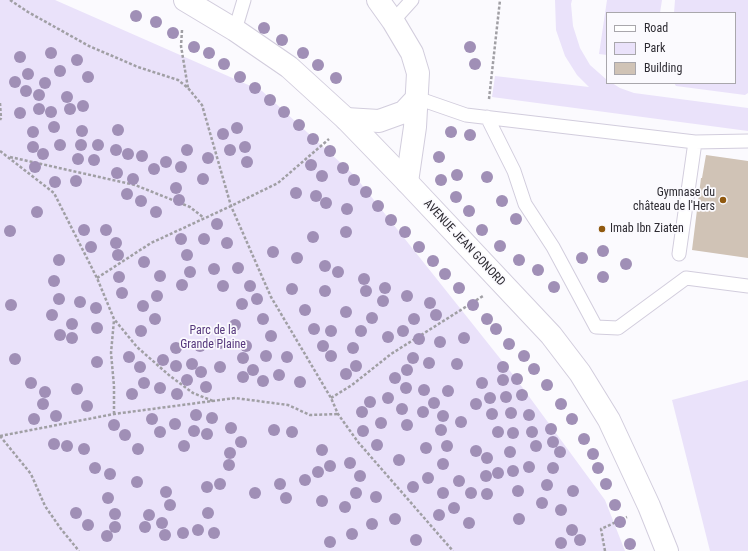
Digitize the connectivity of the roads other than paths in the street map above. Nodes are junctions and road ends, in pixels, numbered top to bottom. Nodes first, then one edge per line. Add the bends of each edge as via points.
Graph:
1 (185, 0) edge
2 (244, 0) edge
3 (378, 0) edge
4 (412, 0) edge
5 (393, 21) junction
6 (235, 30) junction
7 (417, 98) junction
8 (487, 117) junction
9 (346, 119) junction
10 (748, 141) edge
11 (695, 142) junction
12 (407, 182) junction
13 (679, 254) dead end
14 (748, 286) edge
15 (667, 551) edge

1 - 6 street, AVENUE JEAN GONORD
2 - 6 lane
3 - 5 street
4 - 5 lane
5 - 7 street via 412,53 418,73
6 - 9 street, AVENUE JEAN GONORD via 289,67
7 - 8 lane via 466,115
7 - 9 street via 404,112 379,121
7 - 12 street
8 - 11 lane
8 - 14 lane via 514,170 525,204 553,247 596,328 618,328 686,278
9 - 12 street, AVENUE JEAN GONORD
10 - 11 lane
11 - 13 lane
12 - 15 street, AVENUE JEAN GONORD via 551,335 580,373 609,420

